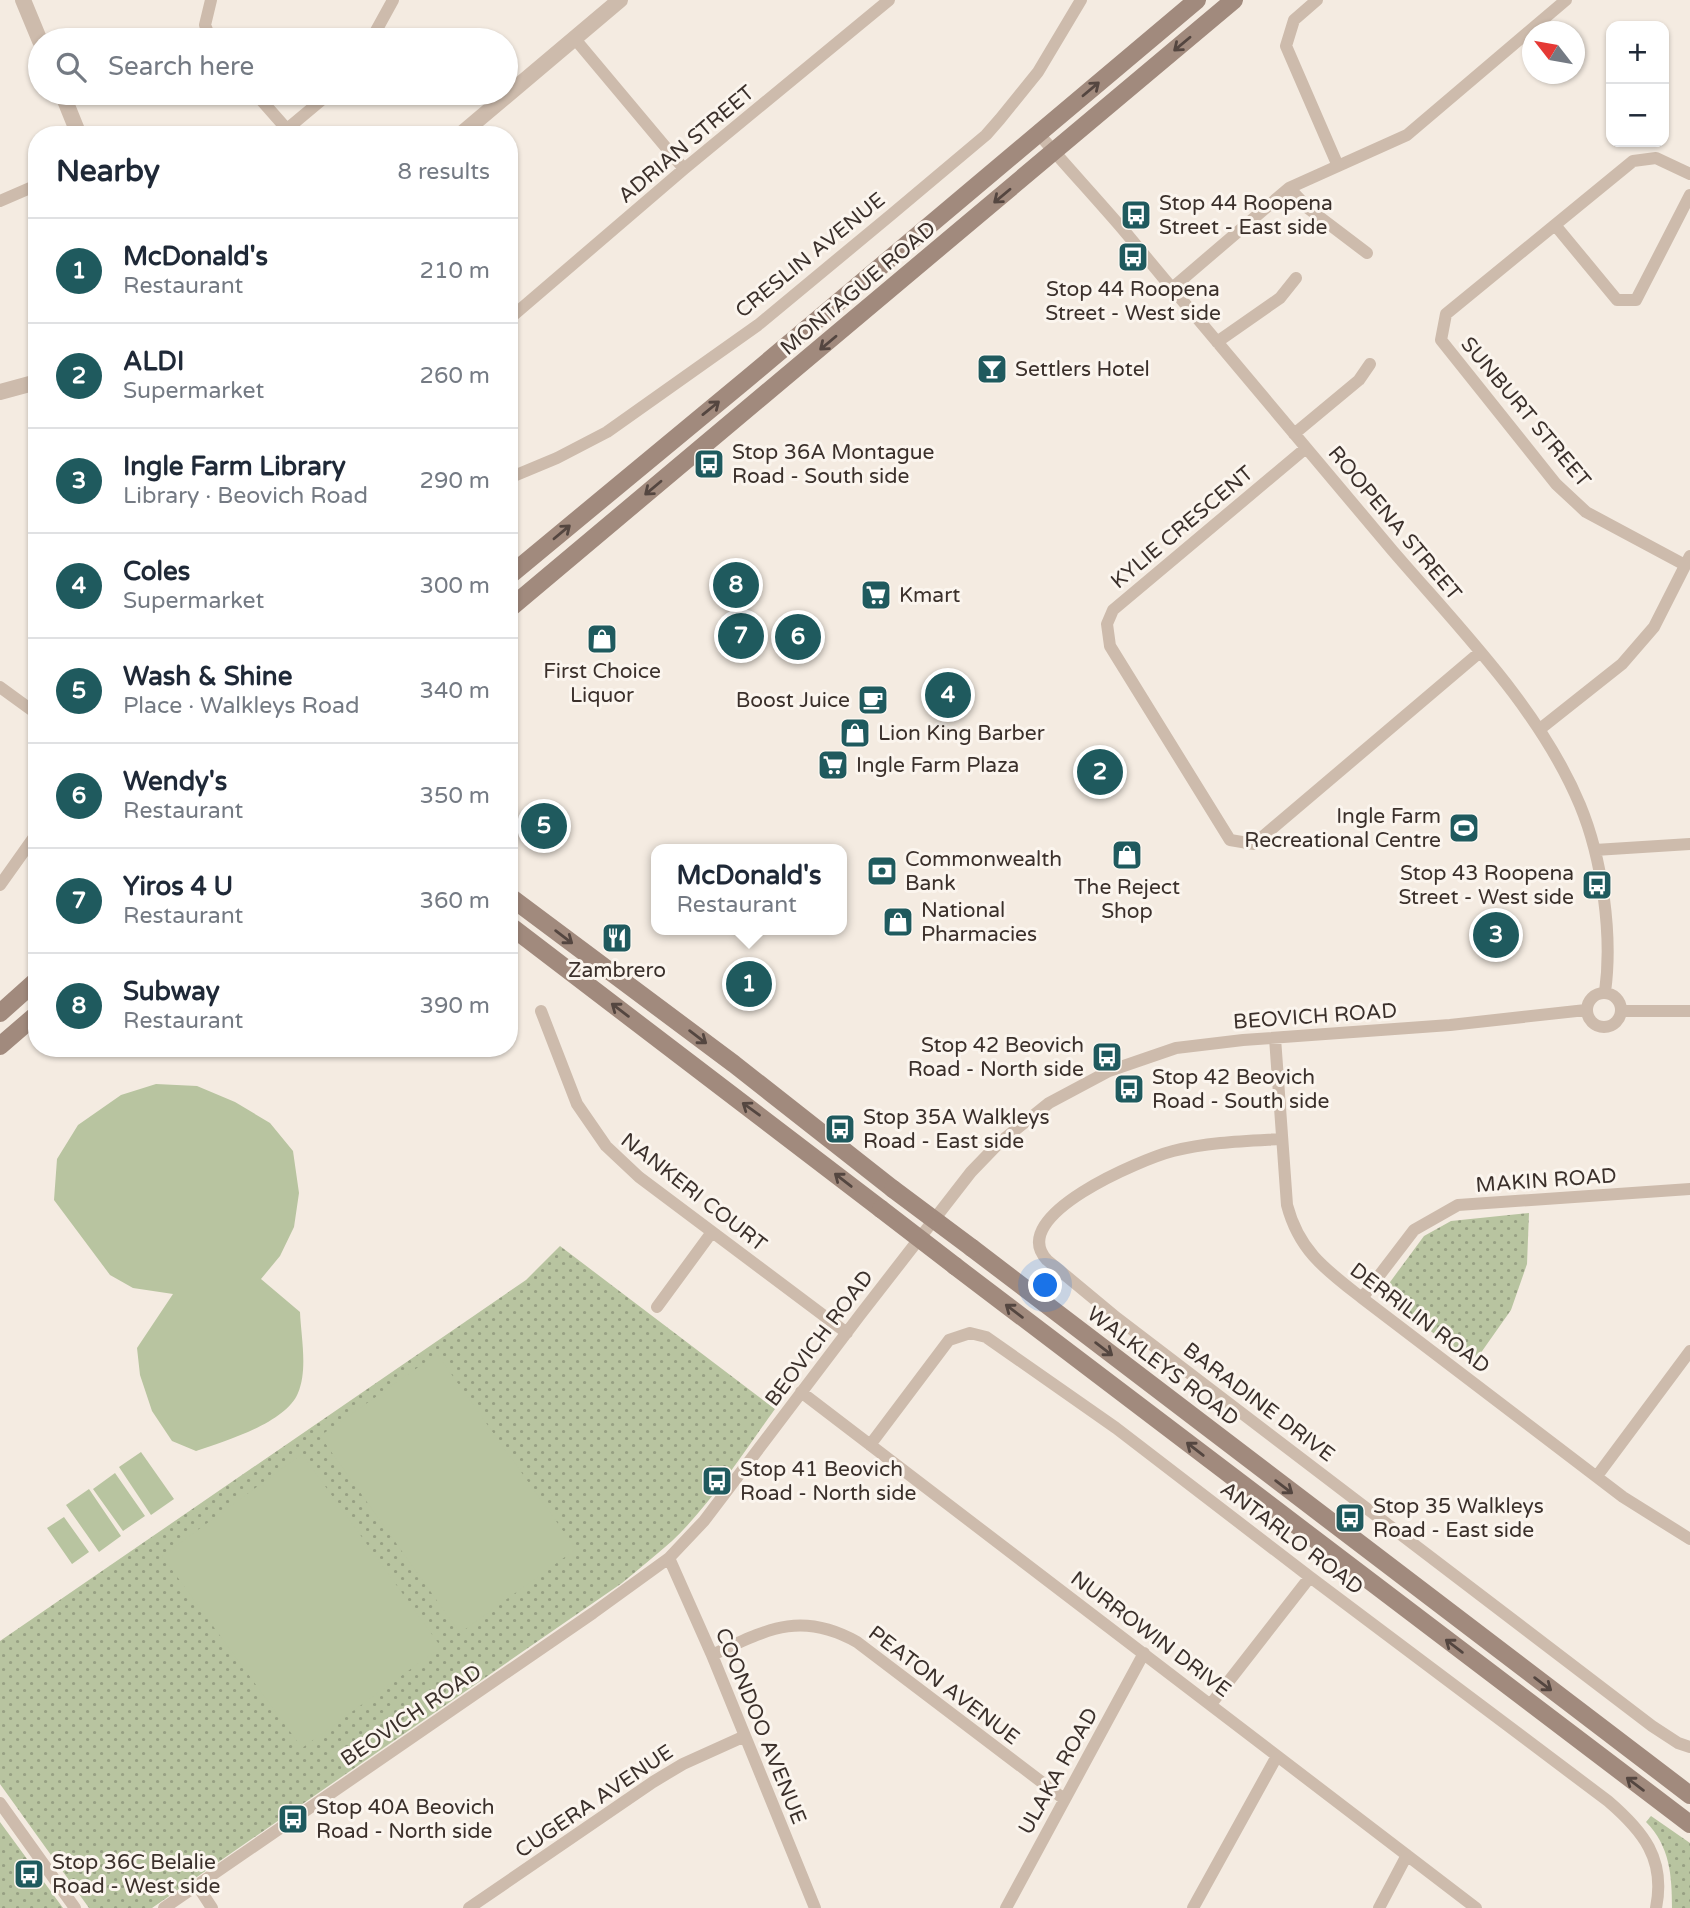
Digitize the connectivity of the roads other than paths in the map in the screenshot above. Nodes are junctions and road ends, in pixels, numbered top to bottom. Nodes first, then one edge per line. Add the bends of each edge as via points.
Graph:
1 (23, 0) edge
2 (211, 0) edge
3 (393, 0) edge
4 (620, 0) edge
5 (889, 0) edge
6 (1081, 0) edge
7 (1197, 0) edge
8 (1234, 0) edge
9 (1317, 0) edge
10 (1566, 0) edge
11 (35, 28) edge
12 (206, 28) edge
13 (378, 28) edge
14 (575, 39) junction
15 (518, 87) edge
16 (67, 105) edge
17 (266, 105) edge
18 (318, 105) edge
19 (496, 105) edge
20 (75, 126) edge
21 (285, 126) edge
22 (296, 126) edge
23 (471, 126) edge
24 (1038, 133) junction
25 (1054, 152) junction
26 (1338, 166) junction
27 (684, 169) junction
28 (1690, 174) edge
29 (1289, 188) junction
30 (28, 189) edge
31 (1690, 195) edge
32 (0, 201) edge
33 (1555, 225) junction
34 (1367, 253) dead end
35 (1296, 278) dead end
36 (1171, 289) junction
37 (518, 311) edge
38 (1217, 342) junction
39 (1370, 364) dead end
40 (28, 384) edge
41 (0, 392) edge
42 (1294, 434) junction
43 (1306, 447) junction
44 (518, 474) edge
45 (1688, 561) edge
46 (518, 568) edge
47 (518, 601) edge
48 (1479, 653) junction
49 (0, 687) edge
50 (28, 707) edge
51 (1540, 729) junction
52 (1690, 844) edge
53 (28, 846) edge
54 (1595, 850) junction
55 (0, 885) edge
56 (518, 903) edge
57 (518, 932) edge
58 (28, 988) edge
59 (1605, 992) junction
60 (1586, 1010) junction
61 (541, 1011) dead end
62 (1621, 1011) junction
63 (1690, 1011) edge
64 (0, 1013) edge
65 (28, 1022) edge
66 (1275, 1038) junction
67 (0, 1046) edge
68 (1281, 1139) junction
69 (1690, 1189) edge
70 (712, 1232) junction
71 (1362, 1298) junction
72 (657, 1307) dead end
73 (847, 1333) junction
74 (1690, 1350) edge
75 (801, 1392) junction
76 (870, 1445) junction
77 (1597, 1476) junction
78 (1690, 1539) edge
79 (669, 1558) junction
80 (1310, 1577) junction
81 (1144, 1653) junction
82 (712, 1655) junction
83 (1211, 1704) junction
84 (745, 1736) junction
85 (1690, 1747) edge
86 (1277, 1756) junction
87 (1690, 1795) edge
88 (1064, 1800) junction
89 (0, 1803) edge
90 (1690, 1824) edge
91 (1408, 1855) junction
92 (197, 1885) junction
93 (75, 1908) edge
94 (164, 1908) edge
95 (212, 1908) edge
96 (469, 1908) edge
97 (814, 1908) edge
98 (1006, 1908) edge
99 (1193, 1908) edge
100 (1379, 1908) edge
101 (1476, 1908) edge
102 (1656, 1908) edge

1 - 11 street
2 - 12 street
3 - 13 street
4 - 14 street
5 - 27 street, ADRIAN STREET
6 - 44 street, CRESLIN AVENUE via 1038,72 1000,120 902,206 758,325 617,425
24 -> 7 main road, MONTAGUE ROAD
8 -> 25 main road, MONTAGUE ROAD
9 - 26 street via 1294,20 1286,46
10 - 26 street via 1406,135
14 - 15 street
14 - 27 street
16 - 20 street
17 - 21 street
18 - 22 street
19 - 23 street
24 - 25 street, ROOPENA STREET
46 -> 24 main road, MONTAGUE ROAD
25 - 36 street, ROOPENA STREET
25 -> 47 main road, MONTAGUE ROAD
26 - 29 street
27 - 37 street, ADRIAN STREET
28 - 33 street, SUNBURT STREET via 1656,158 1633,161
29 - 34 street via 1308,209
29 - 36 street
30 - 32 street
31 - 33 street via 1636,300 1617,300
33 - 45 street, SUNBURT STREET via 1446,314 1441,340 1556,484 1586,512
35 - 38 street via 1280,298
36 - 38 street, ROOPENA STREET
38 - 42 street, ROOPENA STREET
39 - 42 street via 1359,380
40 - 41 street
42 - 43 street, ROOPENA STREET
43 - 48 street, ROOPENA STREET
43 - 48 street, KYLIE CRESCENT via 1113,610 1107,625 1110,646 1230,840 1254,844
45 - 51 street via 1654,627 1622,664
48 - 51 street, ROOPENA STREET
49 - 50 street
51 - 54 street, ROOPENA STREET via 1580,804
52 - 54 street
53 - 55 street
54 - 59 street, ROOPENA STREET via 1602,886 1608,974
56 -> 87 main road, WALKLEYS ROAD, bridge
90 -> 57 main road, bridge
58 - 64 main road
59 - 60 street via 1592,996
59 - 62 street via 1617,998
60 - 62 street via 1600,1027 1614,1024
60 - 66 street, BEOVICH ROAD
61 - 70 street, NANKERI COURT via 577,1104 600,1141
62 - 63 street
65 - 67 main road
66 - 68 street, DERRILIN ROAD
66 - 73 street, BEOVICH ROAD via 1176,1048 1109,1071 1049,1103 971,1172
68 - 71 street, DERRILIN ROAD via 1287,1205 1294,1228 1315,1259
68 - 85 street, BARADINE DRIVE via 1206,1144 1119,1171 1071,1200 1049,1220 1039,1236 1039,1250 1117,1318 1237,1410 1651,1726
69 - 71 street, MAKIN ROAD via 1458,1205 1414,1230
70 - 72 street
70 - 73 street, NANKERI COURT
71 - 77 street, DERRILIN ROAD
73 - 75 street, BEOVICH ROAD
74 - 77 street
75 - 76 street, NURROWIN DRIVE
75 - 79 street, BEOVICH ROAD via 704,1521
76 - 80 street, ANTARLO ROAD via 949,1340 978,1334 1094,1411
76 - 81 street, NURROWIN DRIVE
77 - 78 street, DERRILIN ROAD
79 - 82 street, COONDOO AVENUE
79 - 92 street, BEOVICH ROAD
80 - 83 street
80 - 102 street, ANTARLO ROAD via 1623,1814 1641,1833 1655,1861 1659,1881
81 - 83 street, NURROWIN DRIVE
81 - 88 street, ULAKA ROAD
82 - 84 street, COONDOO AVENUE
82 - 88 street, PEATON AVENUE via 787,1626 812,1625 834,1631 857,1643
83 - 86 street, NURROWIN DRIVE
84 - 96 street, CUGERA AVENUE via 653,1782
84 - 97 street, COONDOO AVENUE
86 - 91 street, NURROWIN DRIVE
86 - 99 street
88 - 98 street, ULAKA ROAD
89 - 93 street
91 - 100 street
91 - 101 street, NURROWIN DRIVE
92 - 94 street, BEOVICH ROAD
92 - 95 street

